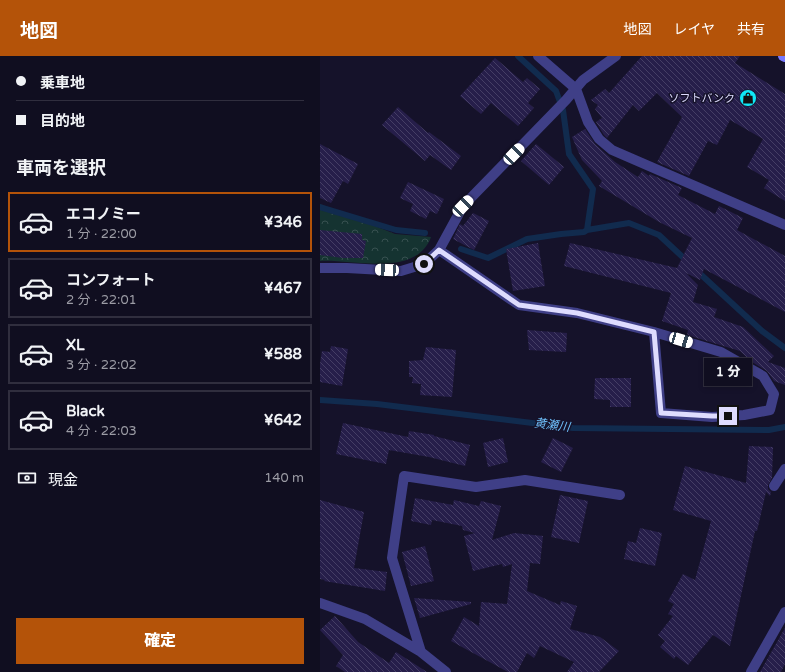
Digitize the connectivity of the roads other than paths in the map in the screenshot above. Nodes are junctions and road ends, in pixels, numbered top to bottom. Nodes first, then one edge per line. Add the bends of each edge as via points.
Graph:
1 (538, 56) edge
2 (616, 56) edge
3 (576, 89) junction
4 (785, 225) edge
5 (439, 250) junction
6 (320, 268) edge
7 (654, 332) junction
8 (784, 474) edge
9 (774, 486) dead end
10 (620, 495) dead end
11 (320, 603) edge
12 (785, 612) edge
13 (421, 652) junction
14 (446, 672) edge
15 (751, 672) edge

1 - 3 street
2 - 3 street via 583,80
3 - 4 street via 588,122 599,139 612,150
3 - 5 street via 463,206
5 - 6 street via 424,264 401,271
5 - 7 street via 519,305 577,313
7 - 7 street via 721,352 763,376 774,394 770,410 744,415 712,416 661,413
8 - 9 street
10 - 13 street via 525,480 476,487 404,476 392,558
11 - 13 street via 365,619
12 - 15 street
13 - 14 street

